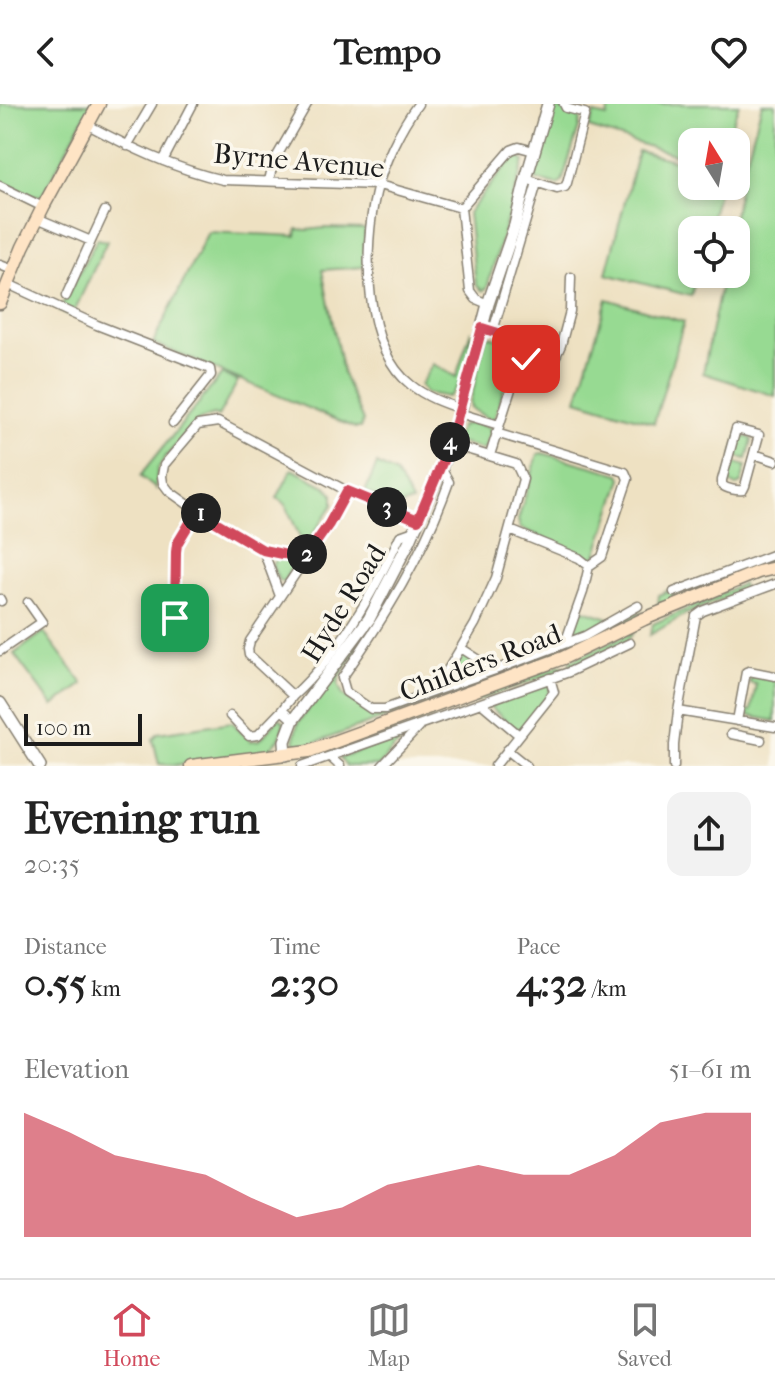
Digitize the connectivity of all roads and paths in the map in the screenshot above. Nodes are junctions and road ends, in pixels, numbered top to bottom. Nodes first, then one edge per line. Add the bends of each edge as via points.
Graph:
1 (99, 104) edge
2 (152, 104) edge
3 (307, 104) edge
4 (418, 104) edge
5 (548, 104) edge
6 (564, 104) edge
7 (191, 105) edge
8 (88, 125) junction
9 (127, 146) junction
10 (534, 151) junction
11 (163, 161) junction
12 (269, 181) junction
13 (532, 181) junction
14 (379, 185) junction
15 (0, 186) edge
16 (461, 208) junction
17 (105, 211) dead end
18 (40, 213) junction
19 (91, 241) junction
20 (0, 265) edge
21 (13, 270) junction
22 (571, 277) dead end
23 (8, 284) junction
24 (66, 296) dead end
25 (0, 303) edge
26 (488, 304) junction
27 (487, 330) junction
28 (511, 389) dead end
29 (460, 411) junction
30 (173, 423) dead end
31 (497, 429) junction
32 (450, 444) junction
33 (754, 454) junction
34 (490, 455) junction
35 (775, 461) edge
36 (441, 468) junction
37 (347, 491) junction
38 (427, 500) junction
39 (440, 506) junction
40 (197, 511) junction
41 (414, 530) junction
42 (510, 530) junction
43 (423, 545) junction
44 (263, 550) junction
45 (775, 554) edge
46 (307, 555) junction
47 (589, 566) junction
48 (775, 568) edge
49 (747, 577) junction
50 (775, 584) edge
51 (674, 592) dead end
52 (753, 592) junction
53 (280, 596) junction
54 (28, 602) dead end
55 (638, 606) dead end
56 (175, 618) dead end
57 (369, 618) junction
58 (565, 643) junction
59 (630, 643) dead end
60 (461, 648) junction
61 (0, 651) edge
62 (563, 658) junction
63 (495, 670) junction
64 (569, 672) junction
65 (775, 676) edge
66 (550, 678) junction
67 (435, 691) junction
68 (295, 694) junction
69 (309, 699) junction
70 (0, 703) edge
71 (481, 703) junction
72 (282, 710) junction
73 (678, 711) junction
74 (230, 716) dead end
75 (293, 720) junction
76 (737, 721) junction
77 (749, 723) junction
78 (423, 724) junction
79 (775, 727) edge
80 (731, 734) dead end
81 (519, 735) junction
82 (747, 737) junction
83 (761, 740) dead end
84 (351, 743) junction
85 (507, 750) junction
86 (286, 755) junction
87 (330, 757) junction
88 (38, 764) edge
89 (191, 766) edge
90 (302, 766) edge
91 (340, 766) edge
92 (382, 766) edge
93 (495, 766) edge
94 (527, 766) edge
95 (674, 766) edge

1 - 8 main road
2 - 9 street
3 - 12 street via 273,163
4 - 14 street
5 - 10 street, Hyde Road
6 - 13 street via 585,113 567,183 557,189
7 - 11 street
8 - 9 street, Byrne Avenue
8 - 18 main road
9 - 11 street, Byrne Avenue
10 - 13 street, Hyde Road
10 - 16 street via 511,150
11 - 12 street, Byrne Avenue via 223,180
12 - 14 street, Byrne Avenue
13 - 26 street, Hyde Road
13 - 27 street
14 - 16 street, Byrne Avenue
14 - 29 street via 369,260 376,327 409,384
15 - 18 street
16 - 26 street via 470,291
17 - 19 street
18 - 19 street
18 - 21 main road
19 - 24 street
20 - 21 street
21 - 23 main road
22 - 27 street via 570,311 551,367 526,359 524,341
23 - 25 main road
23 - 30 street via 210,369 211,375
26 - 27 street, Hyde Road
27 - 29 street, Hyde Road
28 - 31 street
29 - 31 street
29 - 32 street, Hyde Road
31 - 34 street
31 - 47 street via 625,472 628,479 602,557
32 - 34 street
32 - 36 street, Hyde Road
33 - 33 street via 759,435 736,429 722,480 725,488 743,490
33 - 35 street
34 - 42 street via 516,464 523,479
36 - 38 street, Hyde Road
36 - 39 street via 449,482
37 - 40 street via 211,422 198,425 164,465 162,476 169,491
37 - 41 street
37 - 46 street
38 - 39 street
38 - 41 street, Hyde Road
39 - 43 street
40 - 44 street
40 - 56 street via 177,544
41 - 43 street
41 - 57 street, Hyde Road
42 - 47 street
42 - 60 street via 496,578
43 - 57 street
44 - 46 street
44 - 53 street
45 - 51 street
46 - 53 street
47 - 58 street
48 - 49 main road, Childers Road
49 - 52 street
49 - 62 main road, Childers Road
50 - 52 street
52 - 73 street via 696,616
53 - 68 street via 248,649
54 - 61 street via 42,622
55 - 58 street
57 - 67 street via 342,678 346,692 371,709 385,709
57 - 68 street
57 - 69 street, Hyde Road
58 - 63 street
59 - 64 street
60 - 63 street
60 - 67 street
62 - 64 street
62 - 84 main road, Childers Road
63 - 67 street
64 - 66 street
65 - 76 street via 746,672
66 - 71 street
66 - 81 street via 554,692
68 - 69 street
68 - 72 street
69 - 75 street, Hyde Road
70 - 88 street
71 - 78 street
71 - 81 street
72 - 74 street via 255,737
72 - 75 street
73 - 76 street
73 - 95 street
75 - 86 street, Hyde Road
76 - 77 street
77 - 79 street
77 - 82 street
78 - 84 street
78 - 92 street
80 - 82 street
81 - 85 street
82 - 83 street
84 - 86 main road, Childers Road
84 - 87 street
85 - 93 street
85 - 94 street
86 - 89 main road, Childers Road
87 - 90 street
87 - 91 street

